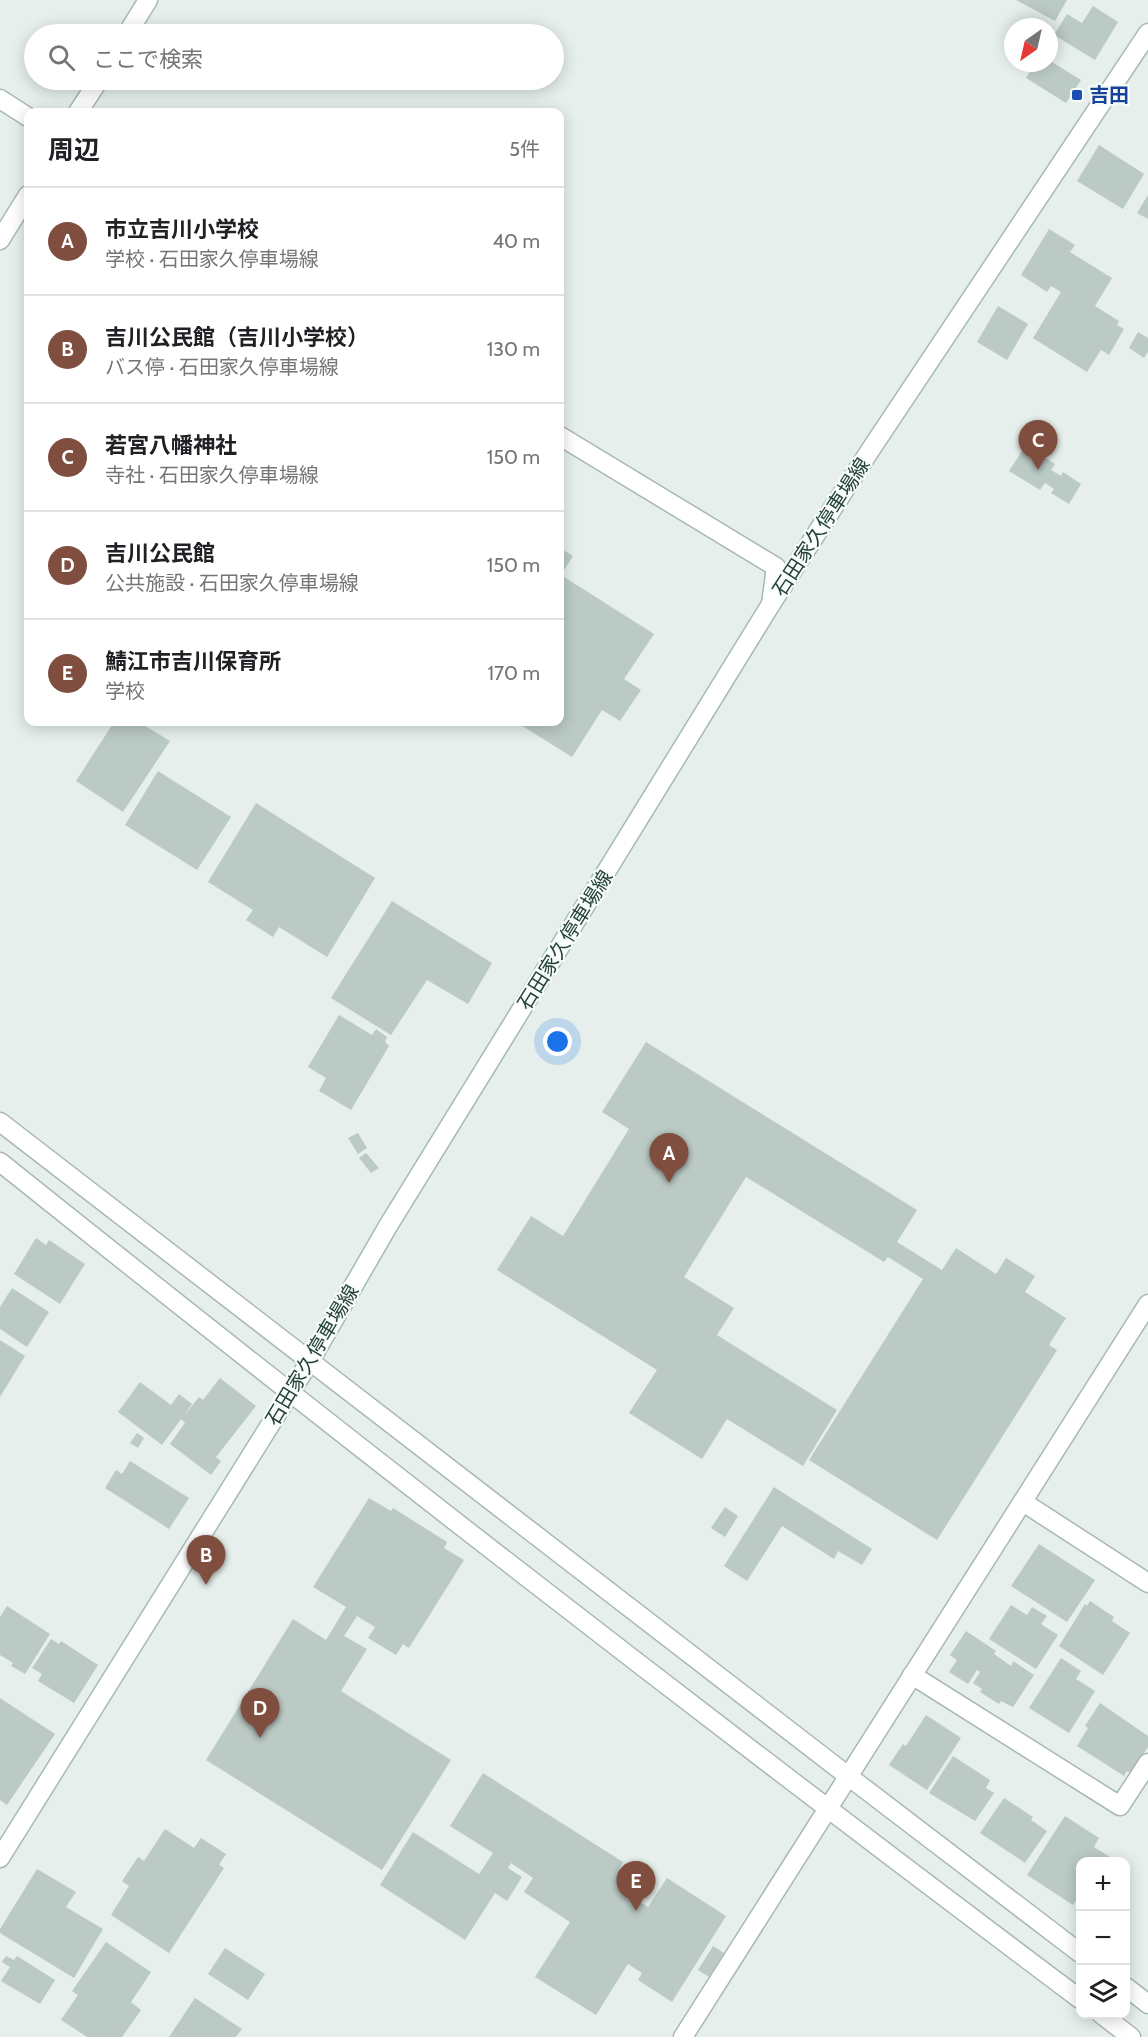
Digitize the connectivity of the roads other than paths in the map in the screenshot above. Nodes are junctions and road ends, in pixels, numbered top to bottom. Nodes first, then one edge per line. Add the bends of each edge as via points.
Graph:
1 (148, 0) edge
2 (133, 24) edge
3 (1148, 33) edge
4 (92, 90) edge
5 (0, 99) edge
6 (81, 108) edge
7 (24, 114) edge
8 (24, 201) edge
9 (0, 240) edge
10 (564, 438) edge
11 (771, 604) junction
12 (0, 1122) edge
13 (0, 1162) edge
14 (1148, 1304) edge
15 (310, 1361) junction
16 (289, 1393) junction
17 (1023, 1502) junction
18 (1148, 1582) edge
19 (912, 1675) junction
20 (1148, 1763) edge
21 (848, 1776) junction
22 (827, 1809) junction
23 (0, 1858) edge
24 (1076, 1950) edge
25 (1130, 1991) edge
26 (1076, 1996) edge
27 (1148, 2004) edge
28 (1108, 2019) edge
29 (683, 2037) edge
30 (1131, 2037) edge

1 - 2 street
3 - 11 street, 石田家久停車場線
4 - 6 street
5 - 7 street
8 - 9 street
10 - 11 street via 776,567
11 - 15 street, 石田家久停車場線 via 388,1226
12 - 15 street
13 - 16 street
14 - 17 street
15 - 16 street, 石田家久停車場線
15 - 21 street
16 - 22 street
16 - 23 street, 石田家久停車場線
17 - 18 street
17 - 19 street
19 - 20 street via 1120,1806
19 - 21 street
21 - 22 street
21 - 24 street
22 - 26 street
22 - 29 street
25 - 27 street
28 - 30 street

